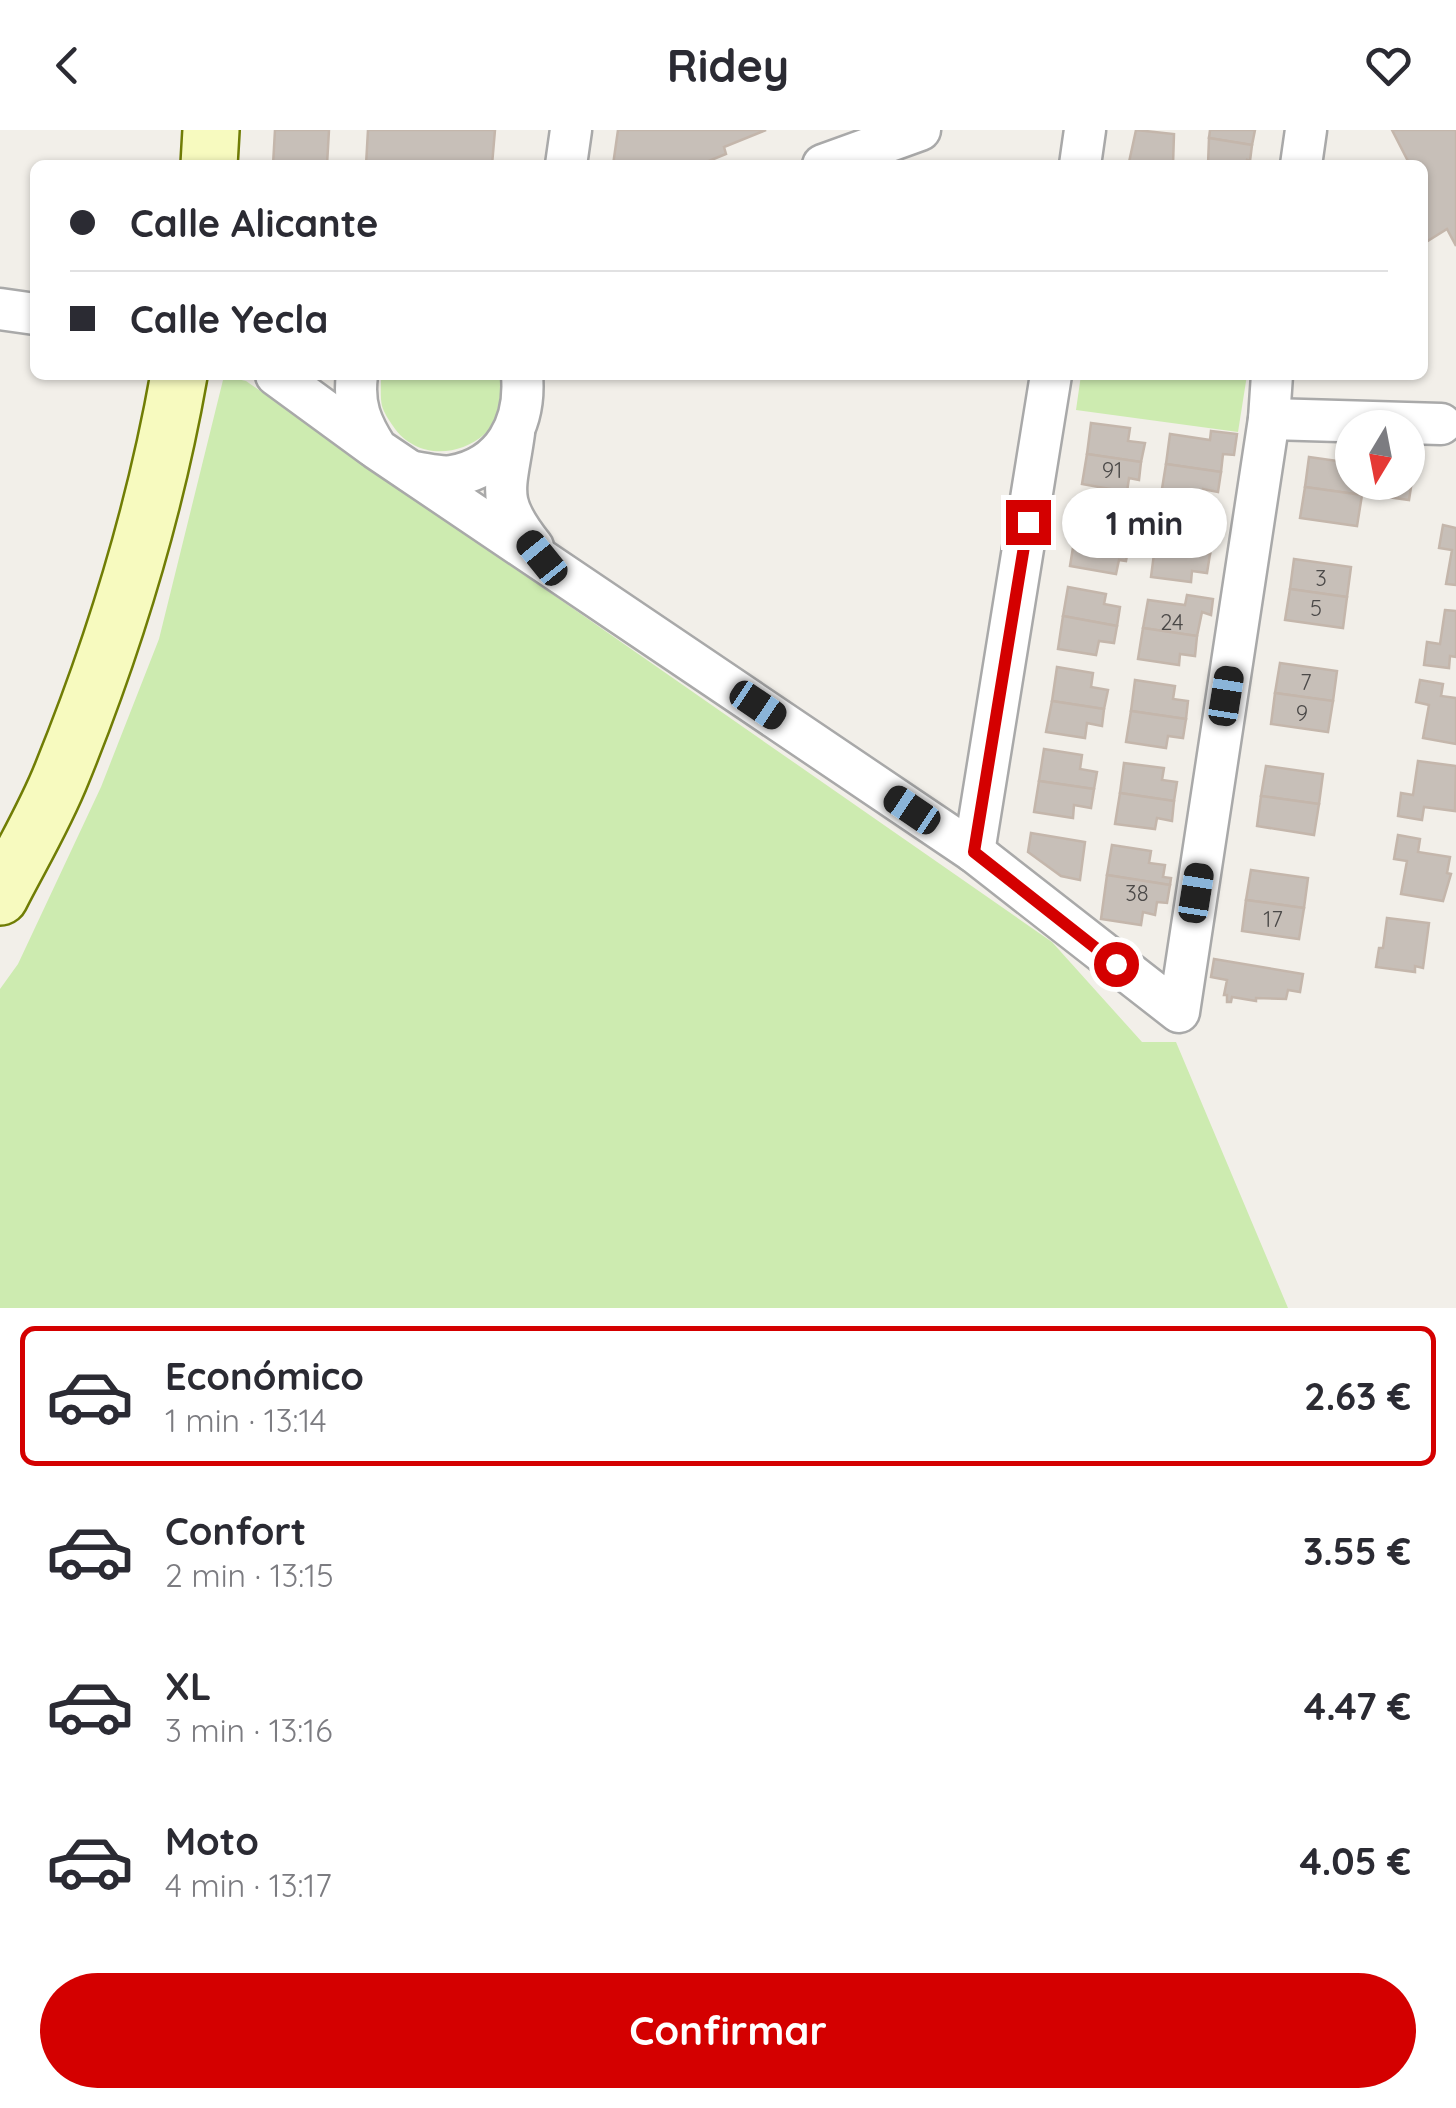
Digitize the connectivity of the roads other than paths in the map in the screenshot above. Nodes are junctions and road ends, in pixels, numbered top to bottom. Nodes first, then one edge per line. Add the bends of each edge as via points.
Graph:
1 (210, 130) edge
2 (571, 130) edge
3 (920, 130) edge
4 (1084, 130) edge
5 (1306, 130) edge
6 (209, 160) edge
7 (567, 160) edge
8 (837, 160) edge
9 (1081, 160) edge
10 (1302, 160) edge
11 (0, 308) edge
12 (30, 313) edge
13 (178, 380) edge
14 (283, 380) edge
15 (356, 380) edge
16 (1050, 380) edge
17 (1272, 380) edge
18 (523, 397) edge
19 (1268, 419) junction
20 (1441, 424) dead end
21 (377, 449) junction
22 (412, 472) junction
23 (542, 558) junction
24 (974, 852) junction
25 (0, 897) edge

1 - 6 main road
2 - 7 street
3 - 8 street
4 - 9 street
5 - 10 street
11 - 12 street
13 - 25 main road via 154,496 112,639 61,777
14 - 21 street
15 - 21 street via 360,424
16 - 24 street
17 - 19 street
18 - 22 street via 488,462 451,476
18 - 23 street via 505,503
19 - 20 street
19 - 24 street via 1179,1012
21 - 22 street
22 - 23 street
23 - 24 street

